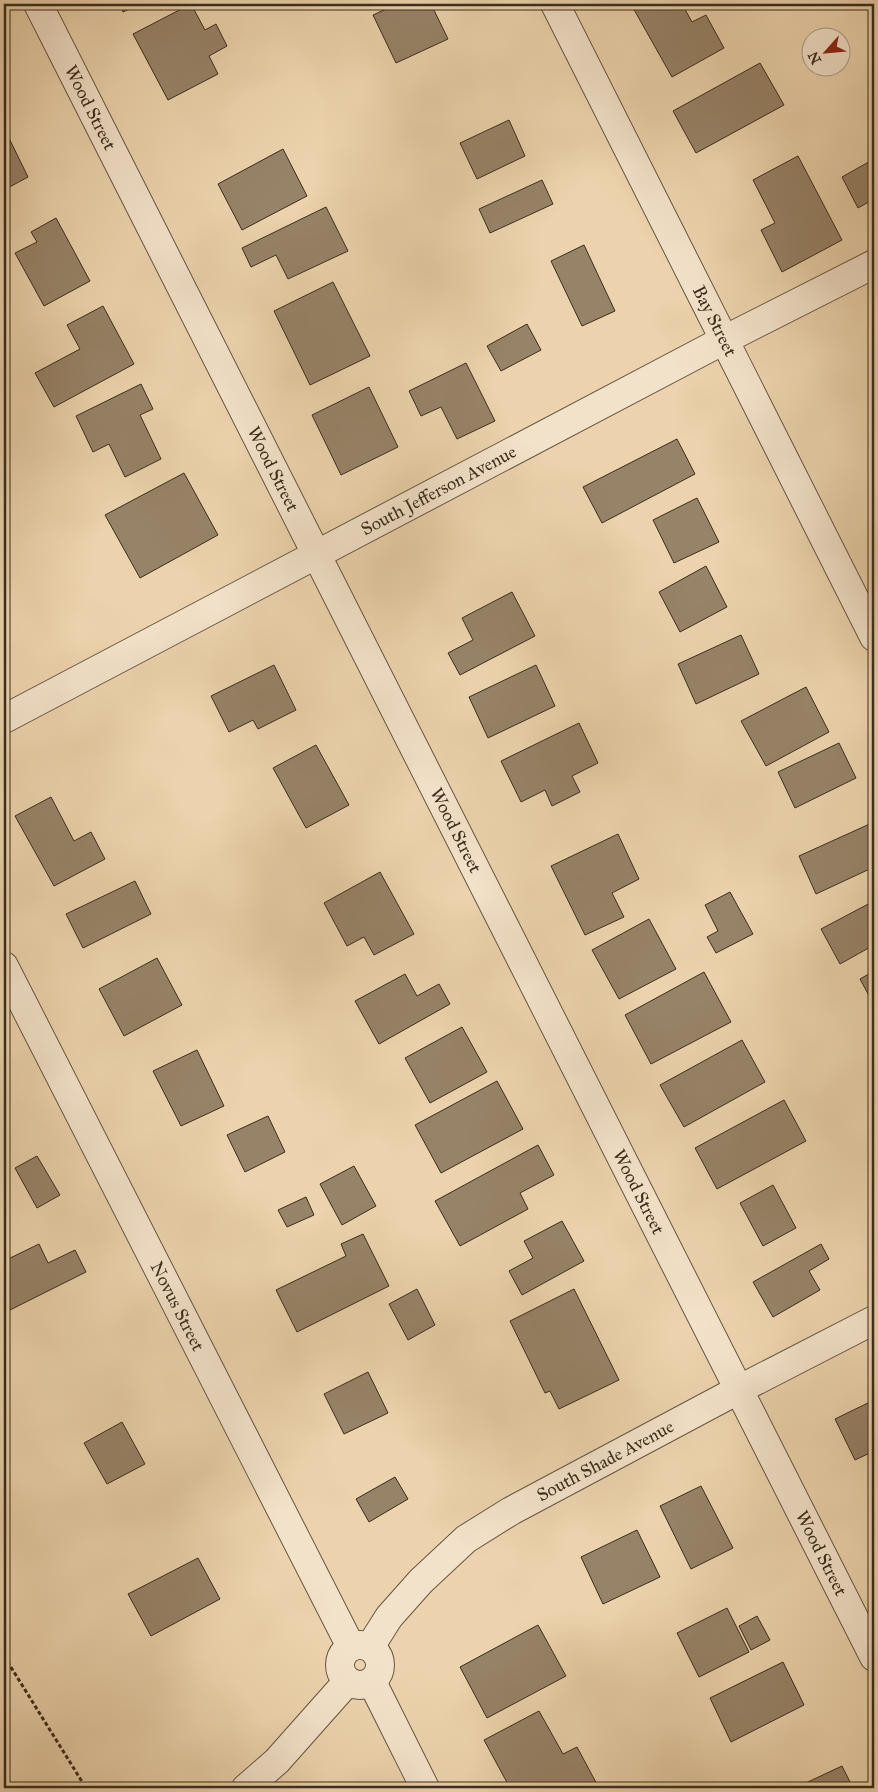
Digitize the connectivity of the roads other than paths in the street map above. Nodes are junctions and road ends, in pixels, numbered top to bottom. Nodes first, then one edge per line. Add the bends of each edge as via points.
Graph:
1 (38, 4) edge
2 (555, 4) edge
3 (874, 264) edge
4 (724, 340) junction
5 (317, 554) junction
6 (874, 637) edge
7 (4, 719) edge
8 (4, 966) edge
9 (874, 1320) edge
10 (738, 1390) junction
11 (361, 1647) junction
12 (874, 1657) edge
13 (360, 1682) junction
14 (246, 1788) edge
15 (425, 1788) edge

1 - 5 street, Wood Street
2 - 4 street, Bay Street
3 - 4 street, South Jefferson Avenue
4 - 5 street, South Jefferson Avenue
4 - 6 street, Bay Street
5 - 7 street, South Jefferson Avenue
5 - 10 street, Wood Street
8 - 11 street, Novus Street
9 - 10 street, South Shade Avenue
10 - 11 street, South Shade Avenue via 466,1538 421,1581
10 - 12 street, Wood Street
11 - 13 street, Novus Street via 379,1657 381,1664 377,1677
13 - 14 street
13 - 15 street

